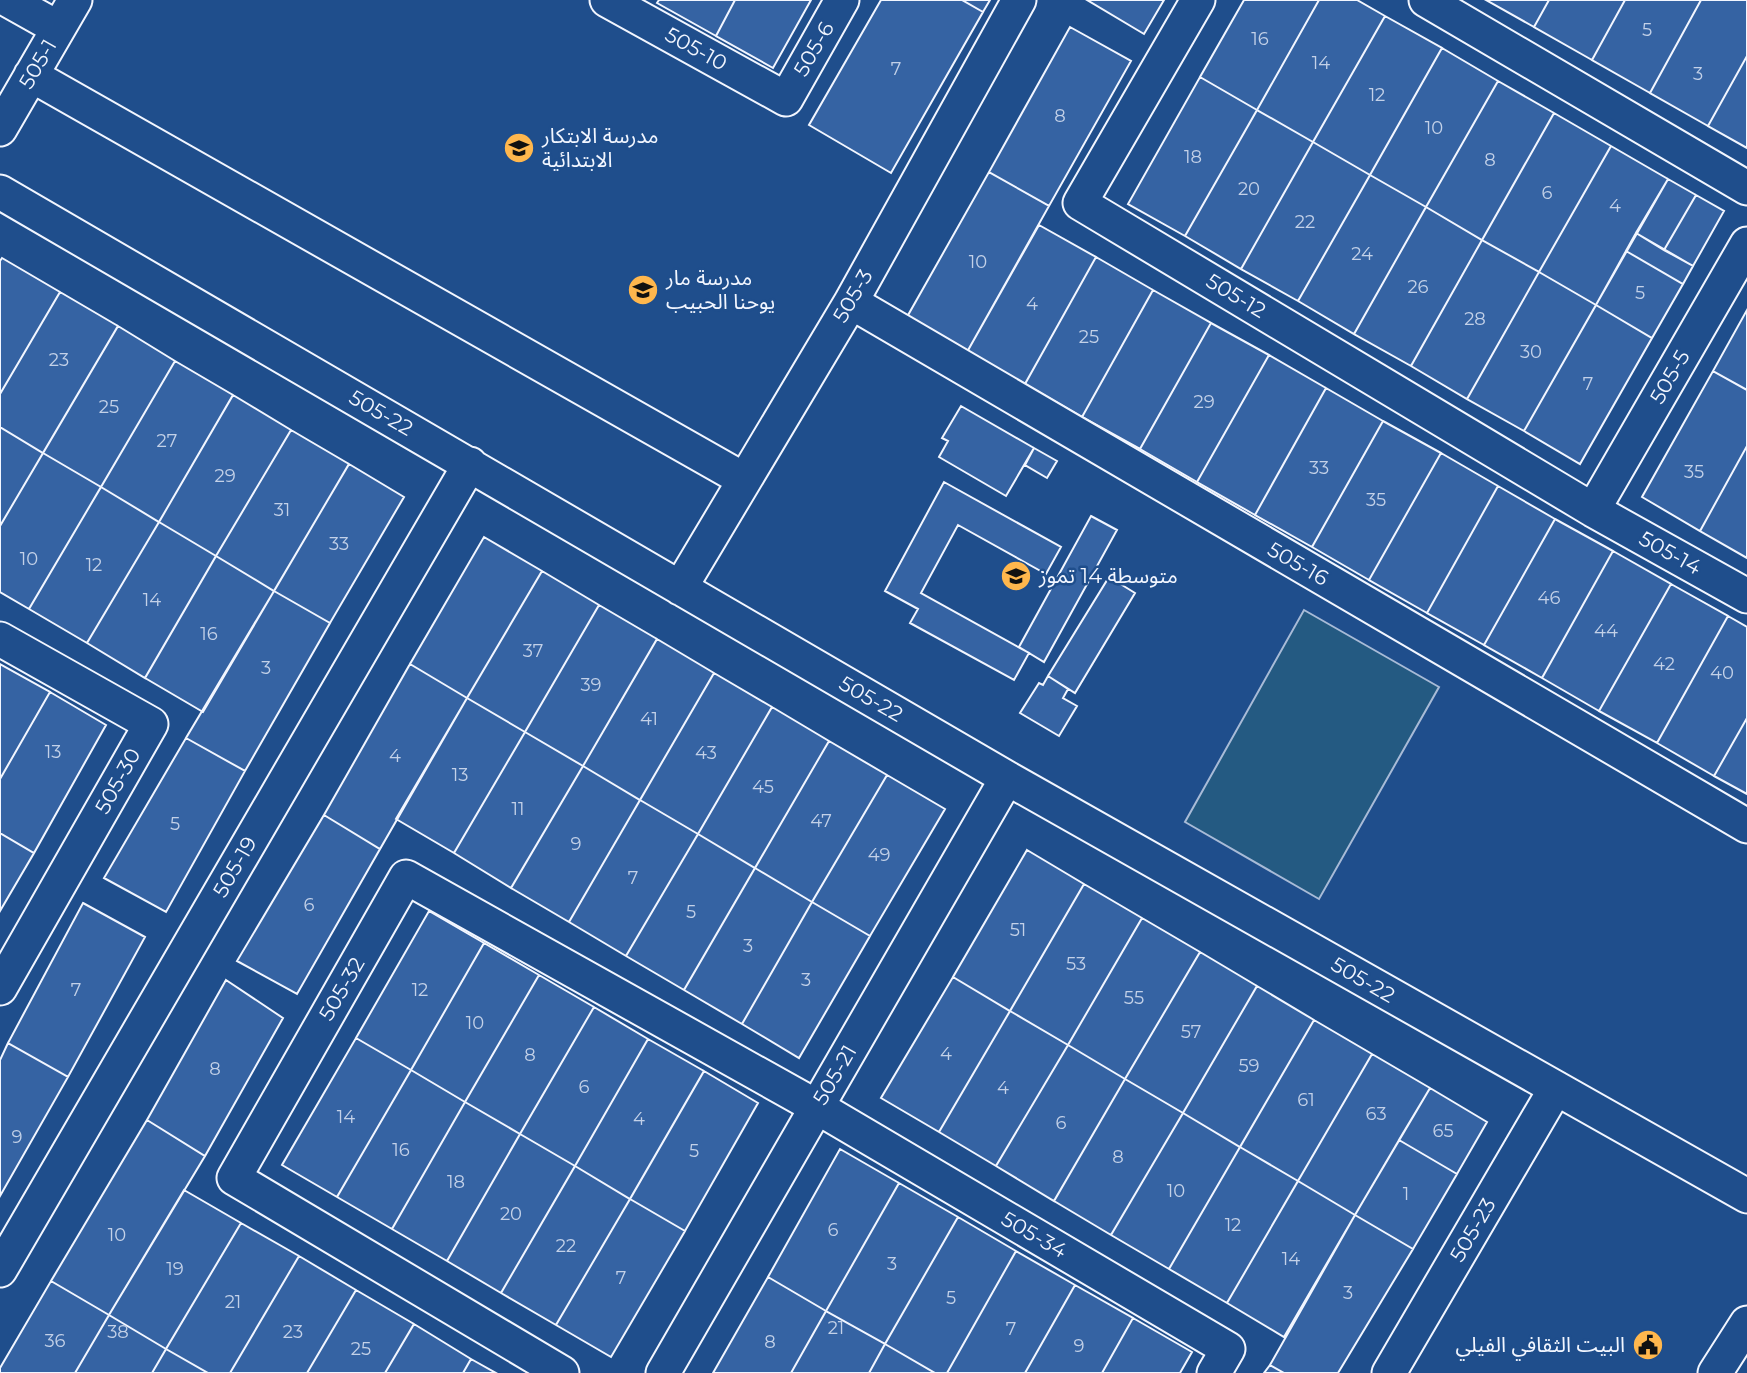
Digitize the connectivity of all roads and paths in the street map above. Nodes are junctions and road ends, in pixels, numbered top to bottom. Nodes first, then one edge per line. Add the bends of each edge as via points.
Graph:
1 (8, 0) edge
2 (75, 0) edge
3 (607, 0) edge
4 (842, 0) edge
5 (1019, 0) edge
6 (1199, 0) edge
7 (1426, 0) edge
8 (58, 29) junction
9 (31, 75) junction
10 (786, 99) joint
11 (0, 129) edge
12 (1747, 188) edge
13 (0, 192) edge
14 (1747, 244) edge
15 (851, 302) junction
16 (470, 464) junction
17 (743, 479) junction
18 (1593, 509) junction
19 (680, 588) junction
20 (1747, 596) edge
21 (0, 639) edge
22 (1007, 778) junction
23 (1747, 826) edge
24 (0, 988) edge
25 (1556, 1088) junction
26 (817, 1107) junction
27 (1746, 1193) edge
28 (0, 1270) edge
29 (1747, 1322) edge
30 (562, 1373) edge
31 (663, 1373) edge
32 (1214, 1373) edge
33 (1390, 1373) edge
34 (1715, 1373) edge

1 - 8 street
2 - 8 street, 505-1
3 - 10 street, 505-10
4 - 10 street, 505-6
5 - 15 street, 505-3
6 - 18 street, 505-12 via 1080,203
7 - 12 street
8 - 9 street, 505-1
9 - 11 street, 505-1
9 - 17 street
13 - 16 street, 505-22
14 - 18 street, 505-5
15 - 17 street, 505-3
15 - 23 street, 505-16
16 - 19 street, 505-22
16 - 28 street, 505-19
17 - 19 street, 505-3
18 - 20 street, 505-14
19 - 22 street, 505-22
21 - 24 street, 505-30 via 150,724
22 - 25 street, 505-22
22 - 26 street, 505-21
25 - 27 street, 505-22
25 - 33 street, 505-23
26 - 30 street, 505-32 via 406,877 234,1178
26 - 31 street, 505-21
26 - 32 street, 505-34 via 1228,1349
29 - 34 street

